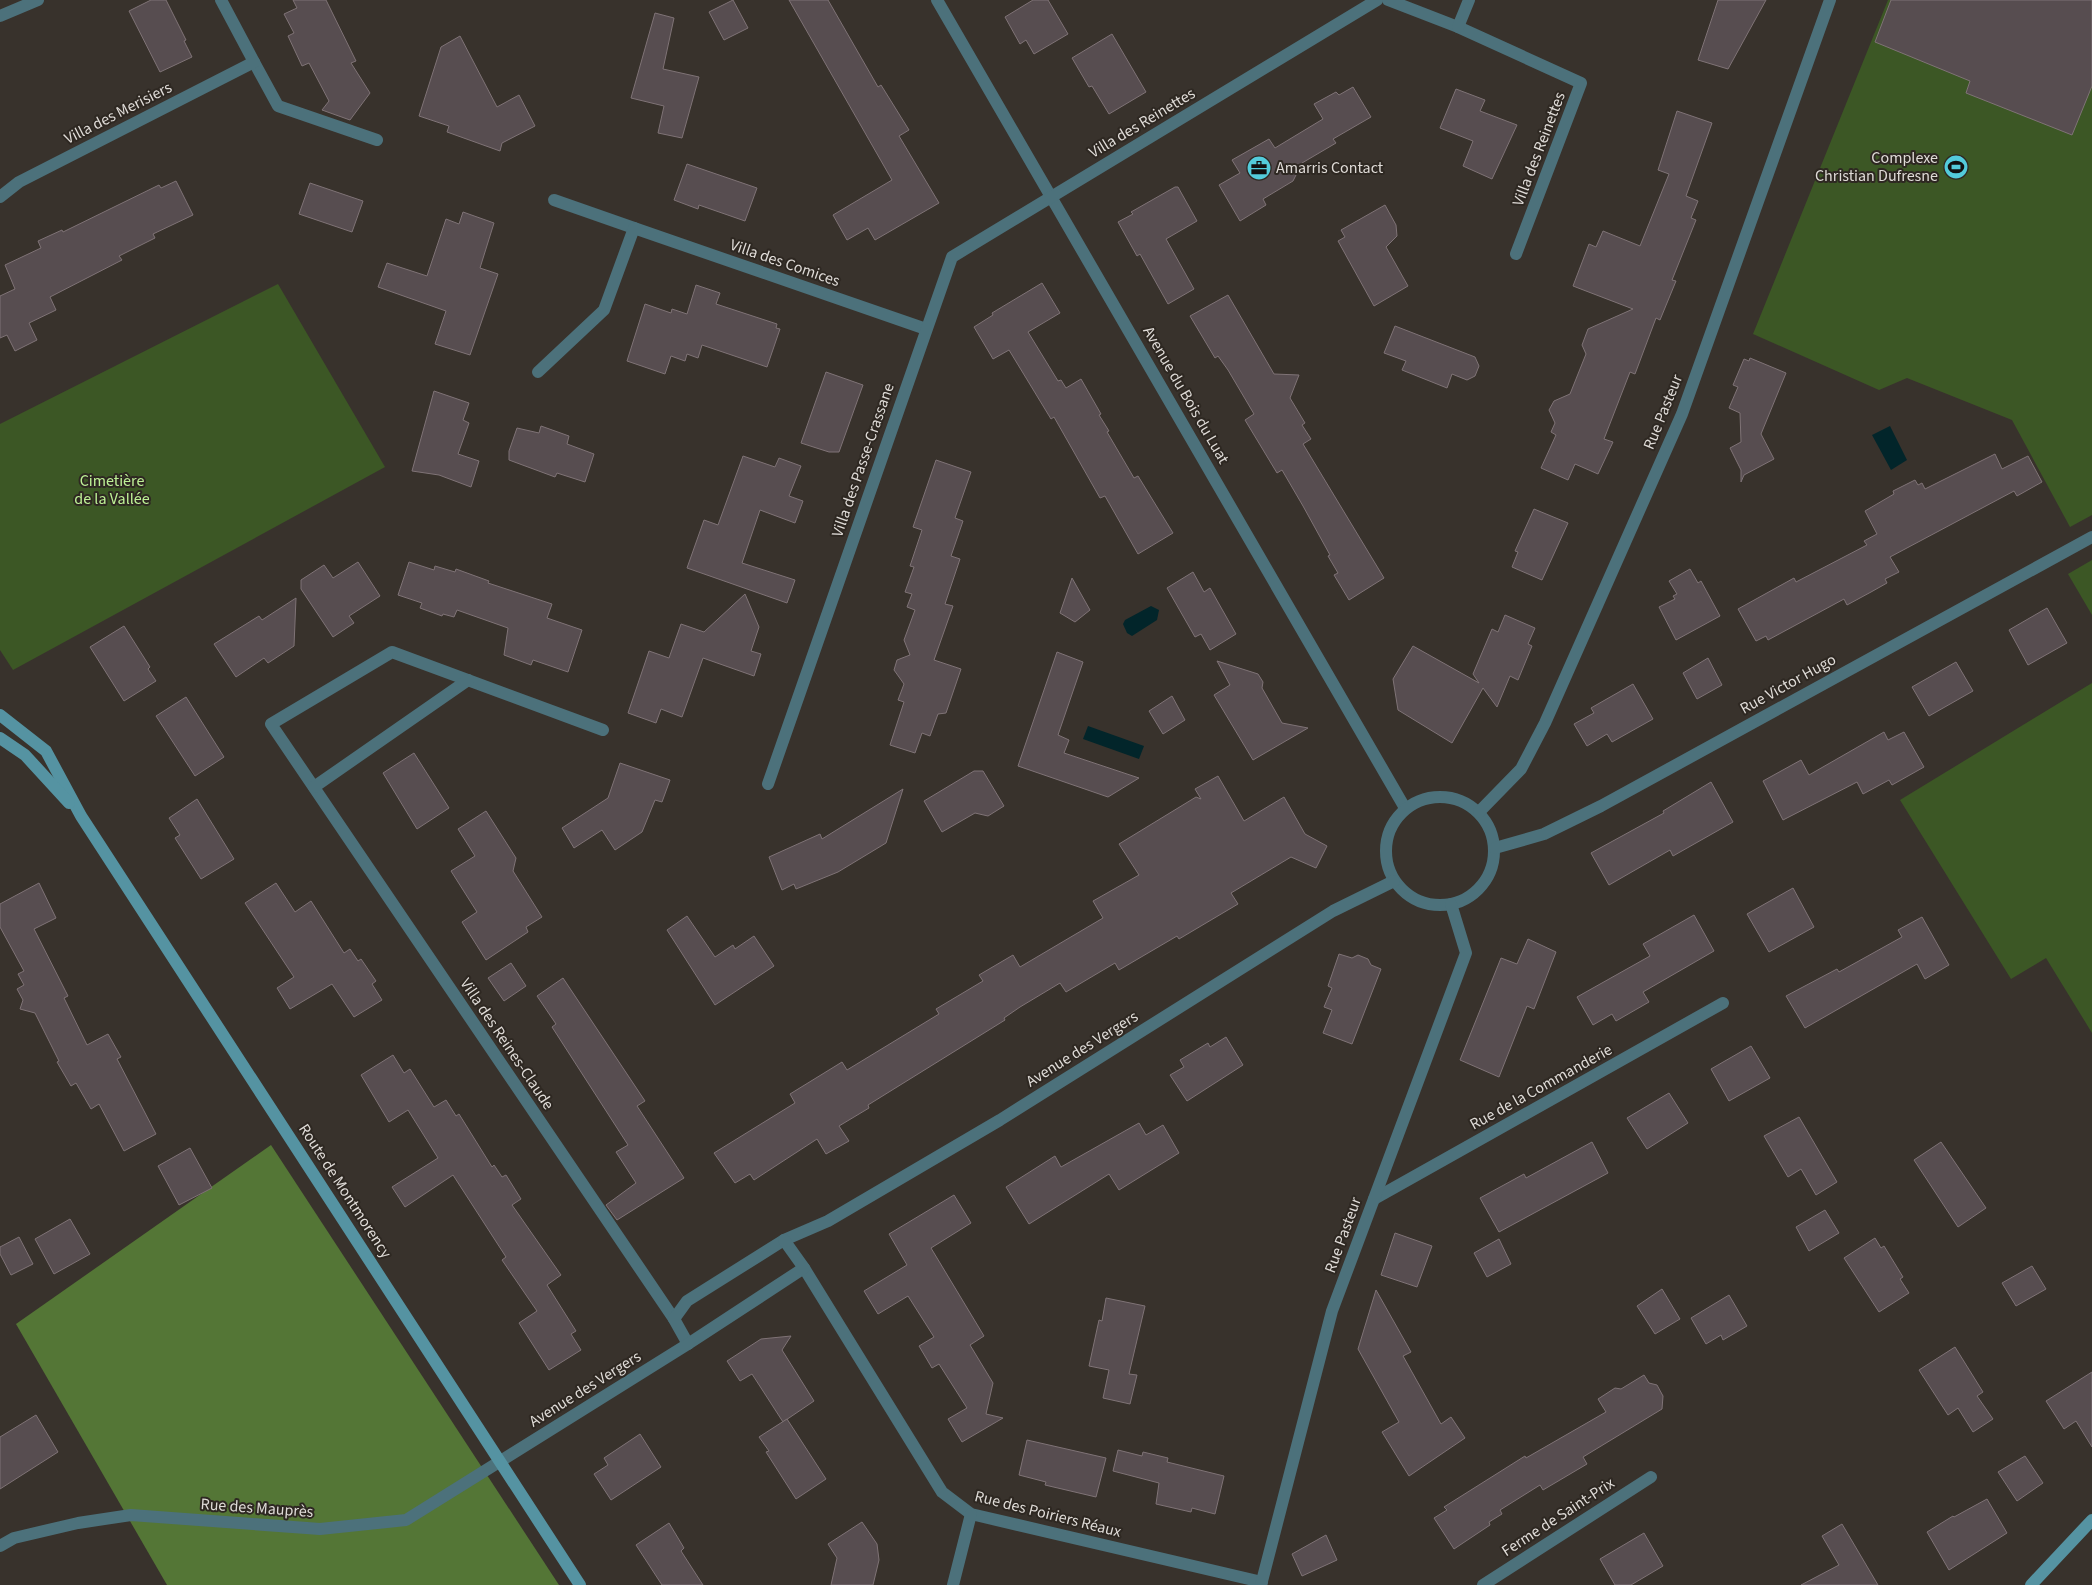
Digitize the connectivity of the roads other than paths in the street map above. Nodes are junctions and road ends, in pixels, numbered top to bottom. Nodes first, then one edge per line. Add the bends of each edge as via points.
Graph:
1 (38, 0) edge
2 (220, 0) edge
3 (937, 0) edge
4 (1377, 0) edge
5 (1388, 0) edge
6 (1469, 0) edge
7 (1830, 0) edge
8 (0, 16) edge
9 (1458, 27) junction
10 (254, 62) junction
11 (376, 140) dead end
12 (0, 197) edge
13 (1052, 197) junction
14 (554, 200) dead end
15 (634, 228) junction
16 (1516, 254) dead end
17 (926, 328) junction
18 (538, 372) dead end
19 (2092, 537) edge
20 (468, 680) junction
21 (0, 715) edge
22 (603, 730) dead end
23 (0, 738) edge
24 (768, 784) dead end
25 (314, 787) junction
26 (1405, 808) junction
27 (1479, 812) junction
28 (81, 816) junction
29 (1495, 848) junction
30 (1394, 881) junction
31 (1451, 904) junction
32 (1723, 1003) dead end
33 (1374, 1199) junction
34 (784, 1240) junction
35 (804, 1268) junction
36 (674, 1319) junction
37 (688, 1344) junction
38 (499, 1461) junction
39 (1651, 1477) dead end
40 (971, 1514) junction
41 (2092, 1520) edge
42 (0, 1546) edge
43 (1261, 1583) edge
44 (580, 1585) edge
45 (953, 1585) edge
46 (1482, 1585) edge
47 (2031, 1585) edge

1 - 8 street
2 - 10 street
3 - 13 street, Avenue du Bois du Luat
4 - 13 street, Villa des Reinettes
5 - 9 street, Villa des Reinettes
6 - 9 street
7 - 27 street, Rue Pasteur via 1682,414 1546,723 1521,769
9 - 16 street, Villa des Reinettes via 1581,83
10 - 11 street via 278,106
10 - 12 street, Villa des Merisiers via 19,182
13 - 17 street, Villa des Passe-Crassane via 952,257
13 - 26 street, Avenue du Bois du Luat
14 - 15 street, Villa des Comices
15 - 17 street, Villa des Comices
15 - 18 street via 604,310
17 - 24 street, Villa des Passe-Crassane
19 - 29 street, Rue Victor Hugo via 1601,806 1544,834
20 - 22 street, Villa des Reines-Claude
20 - 25 street
20 - 25 street, Villa des Reines-Claude via 392,652 271,724
21 - 28 street, Route de Montmorency via 46,751
23 - 28 street, Route de Montmorency via 25,754
25 - 36 street, Villa des Reines-Claude
26 - 27 street via 1435,796 1451,797
26 - 30 street via 1395,820 1386,842 1387,866
27 - 29 street via 1492,835
28 - 38 street, Route de Montmorency
29 - 31 street via 1488,878 1466,899
30 - 31 street via 1419,901 1434,905
30 - 34 street, Avenue des Vergers via 1333,911 1000,1120 854,1206
31 - 33 street, Rue Pasteur via 1466,953
32 - 33 street, Rue de la Commanderie
33 - 43 street, Rue Pasteur via 1332,1311
34 - 35 street
34 - 36 street, Avenue des Vergers via 686,1301
35 - 37 street, Avenue des Vergers
35 - 40 street, Rue des Poiriers Réaux via 942,1492
36 - 37 street
37 - 38 street, Avenue des Vergers
38 - 42 street, Rue des Mauprès via 406,1520 320,1529 131,1515 14,1538
38 - 44 street, Route de Montmorency
39 - 46 street, Ferme de Saint-Prix
40 - 43 street, Rue des Poiriers Réaux
40 - 45 street
41 - 47 street

